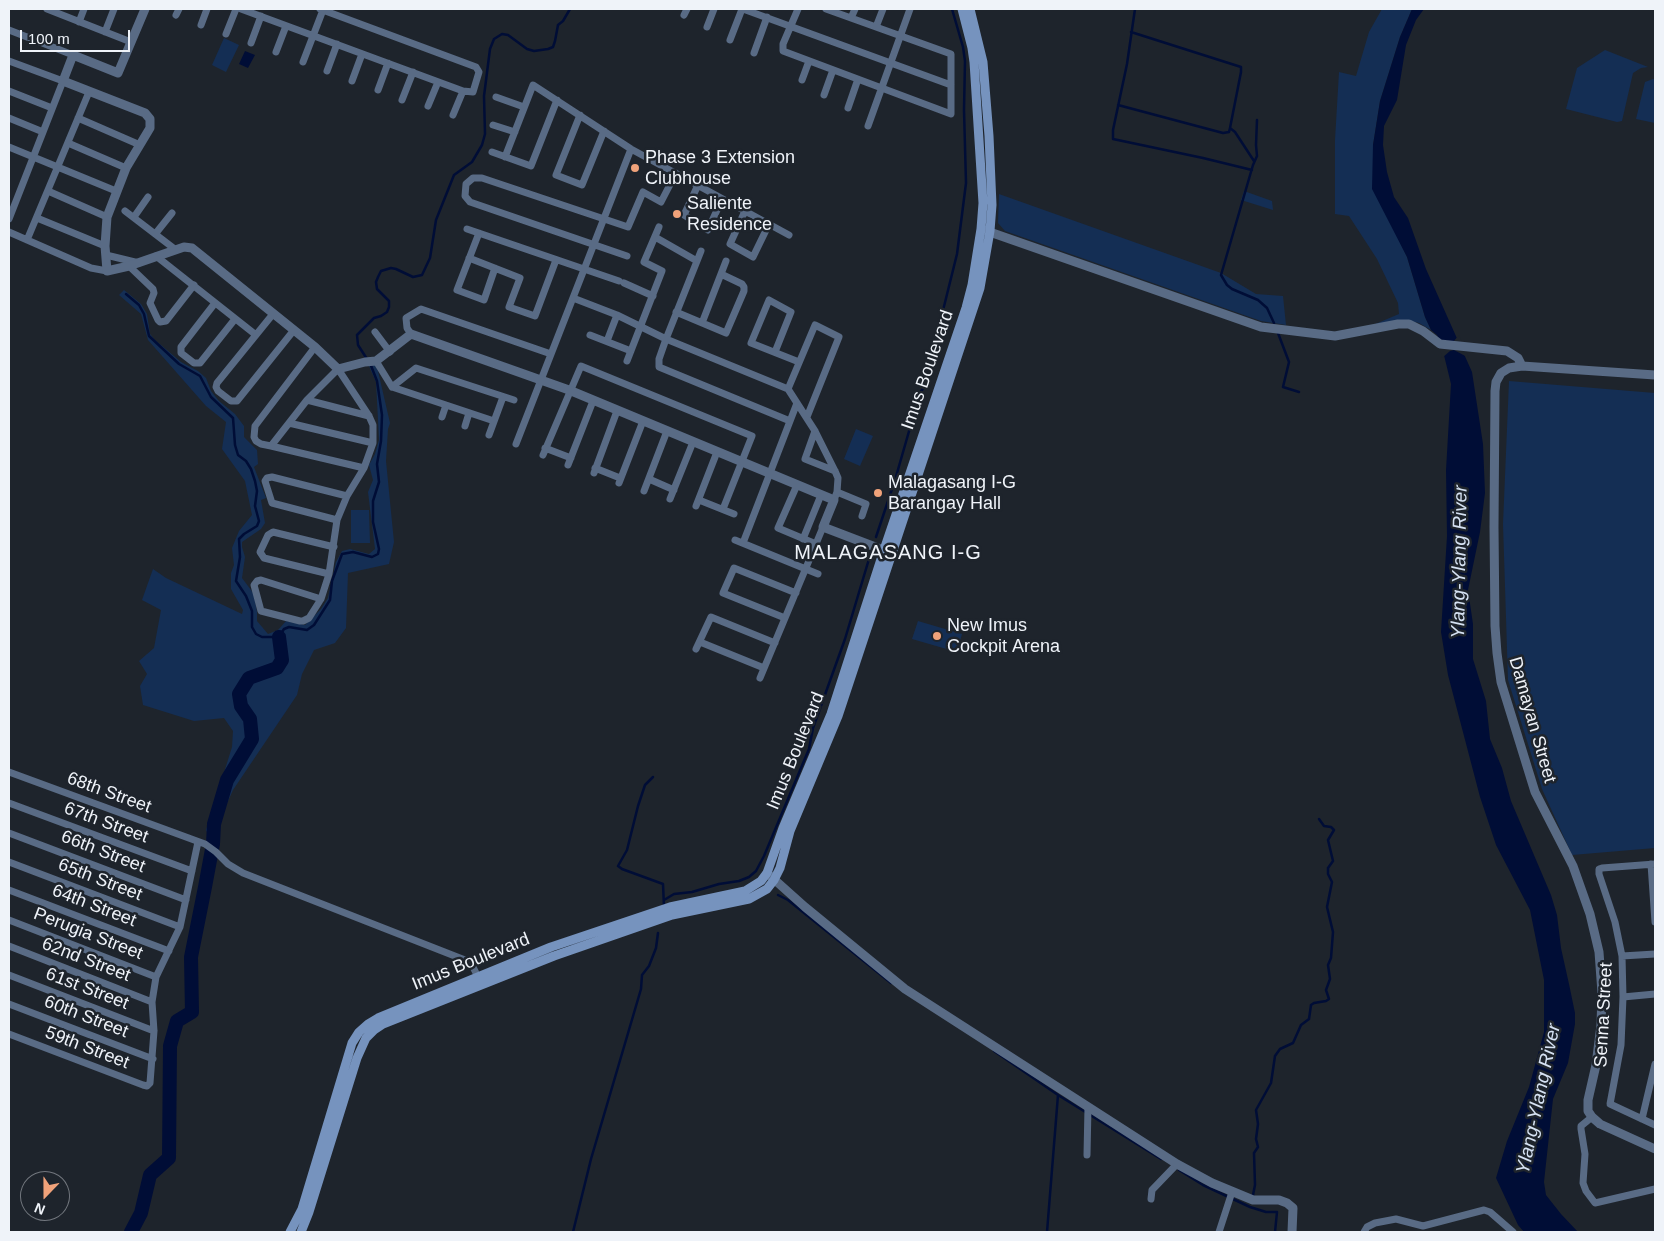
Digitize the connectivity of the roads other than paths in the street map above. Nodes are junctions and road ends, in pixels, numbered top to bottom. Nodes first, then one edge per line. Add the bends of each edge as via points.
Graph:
1 (46, 9) edge
2 (84, 9) edge
3 (114, 9) edge
4 (144, 9) edge
5 (207, 9) edge
6 (236, 9) edge
7 (241, 9) edge
8 (321, 9) edge
9 (714, 9) edge
10 (742, 9) edge
11 (798, 9) edge
12 (826, 9) edge
13 (855, 9) edge
14 (883, 9) edge
15 (910, 9) edge
16 (962, 9) edge
17 (970, 9) edge
18 (58, 11) edge
19 (262, 16) junction
20 (767, 17) junction
21 (851, 18) junction
22 (79, 22) junction
23 (201, 24) dead end
24 (286, 26) junction
25 (791, 26) junction
26 (876, 27) junction
27 (707, 28) dead end
28 (9, 30) edge
29 (105, 32) junction
30 (226, 34) dead end
31 (313, 35) junction
32 (901, 36) junction
33 (730, 40) dead end
34 (131, 42) junction
35 (251, 43) dead end
36 (337, 44) junction
37 (276, 52) dead end
38 (754, 53) dead end
39 (362, 54) junction
40 (73, 55) junction
41 (9, 61) edge
42 (809, 61) junction
43 (303, 62) dead end
44 (388, 63) junction
45 (891, 63) junction
46 (833, 70) junction
47 (327, 71) dead end
48 (413, 72) junction
49 (802, 80) dead end
50 (858, 80) junction
51 (63, 81) junction
52 (352, 81) dead end
53 (438, 82) junction
54 (951, 85) junction
55 (882, 89) junction
56 (378, 90) dead end
57 (9, 91) edge
58 (463, 91) junction
59 (89, 92) junction
60 (824, 95) dead end
61 (496, 97) dead end
62 (402, 100) dead end
63 (557, 100) junction
64 (428, 106) dead end
65 (524, 107) junction
66 (52, 108) junction
67 (848, 108) dead end
68 (453, 115) dead end
69 (580, 115) junction
70 (9, 118) edge
71 (78, 118) junction
72 (493, 125) dead end
73 (868, 126) dead end
74 (604, 131) junction
75 (43, 132) junction
76 (515, 132) junction
77 (68, 143) junction
78 (140, 145) junction
79 (9, 147) edge
80 (631, 149) junction
81 (492, 152) dead end
82 (34, 156) junction
83 (505, 157) junction
84 (58, 167) junction
85 (126, 168) junction
86 (676, 174) junction
87 (698, 186) junction
88 (116, 191) junction
89 (48, 192) junction
90 (148, 197) dead end
91 (722, 199) junction
92 (125, 211) dead end
93 (745, 212) junction
94 (172, 213) dead end
95 (107, 217) junction
96 (134, 217) junction
97 (9, 218) edge
98 (37, 218) junction
99 (604, 219) junction
100 (769, 224) junction
101 (659, 226) dead end
102 (467, 229) dead end
103 (986, 230) junction
104 (9, 232) edge
105 (156, 233) junction
106 (479, 233) junction
107 (789, 235) dead end
108 (655, 237) junction
109 (27, 240) junction
110 (593, 245) junction
111 (176, 250) junction
112 (106, 251) junction
113 (701, 251) dead end
114 (156, 256) junction
115 (627, 256) dead end
116 (469, 258) junction
117 (556, 260) junction
118 (697, 261) junction
119 (726, 261) dead end
120 (139, 263) junction
121 (129, 266) junction
122 (495, 268) junction
123 (584, 270) junction
124 (107, 271) junction
125 (721, 274) junction
126 (194, 285) junction
127 (653, 296) junction
128 (573, 298) junction
129 (215, 303) junction
130 (676, 312) junction
131 (273, 314) junction
132 (617, 315) junction
133 (235, 319) junction
134 (702, 323) junction
135 (640, 327) junction
136 (294, 330) junction
137 (375, 332) dead end
138 (411, 334) junction
139 (590, 335) dead end
140 (256, 336) junction
141 (666, 339) junction
142 (607, 341) junction
143 (315, 347) junction
144 (631, 351) junction
145 (390, 352) junction
146 (775, 352) junction
147 (551, 354) junction
148 (371, 361) junction
149 (627, 361) dead end
150 (799, 362) junction
151 (1522, 366) junction
152 (338, 369) junction
153 (1655, 374) edge
154 (541, 379) junction
155 (392, 388) junction
156 (788, 389) junction
157 (569, 390) junction
158 (503, 397) junction
159 (307, 400) junction
160 (514, 400) dead end
161 (594, 401) junction
162 (797, 403) junction
163 (446, 406) junction
164 (618, 410) junction
165 (470, 413) junction
166 (369, 416) junction
167 (442, 417) dead end
168 (807, 417) junction
169 (643, 421) junction
170 (790, 421) junction
171 (289, 422) junction
172 (494, 422) junction
173 (465, 426) dead end
174 (667, 431) junction
175 (815, 431) junction
176 (489, 435) dead end
177 (693, 442) junction
178 (372, 443) junction
179 (516, 444) dead end
180 (271, 446) junction
181 (717, 452) junction
182 (742, 462) junction
183 (364, 468) junction
184 (836, 471) junction
185 (770, 474) junction
186 (648, 480) junction
187 (797, 485) junction
188 (644, 490) dead end
189 (674, 490) junction
190 (821, 495) junction
191 (347, 496) junction
192 (836, 496) junction
193 (670, 499) dead end
194 (723, 509) junction
195 (734, 514) dead end
196 (862, 516) dead end
197 (337, 520) junction
198 (823, 527) junction
199 (803, 539) junction
200 (735, 540) dead end
201 (744, 543) junction
202 (816, 544) junction
203 (334, 547) junction
204 (888, 552) junction
205 (806, 569) junction
206 (329, 574) junction
207 (818, 574) dead end
208 (796, 593) junction
209 (321, 599) junction
210 (785, 618) junction
211 (700, 642) junction
212 (775, 643) junction
213 (696, 649) dead end
214 (764, 668) junction
215 (760, 678) dead end
216 (9, 772) edge
217 (9, 803) edge
218 (9, 833) edge
219 (198, 842) junction
220 (9, 862) edge
221 (1653, 864) edge
222 (192, 871) junction
223 (767, 873) junction
224 (774, 880) junction
225 (9, 890) edge
226 (186, 900) junction
227 (9, 920) edge
228 (1655, 922) edge
229 (180, 927) junction
230 (9, 946) edge
231 (169, 951) junction
232 (1655, 954) edge
233 (1622, 956) junction
234 (9, 975) edge
235 (156, 977) junction
236 (480, 981) junction
237 (1655, 994) edge
238 (1623, 997) junction
239 (152, 1002) junction
240 (9, 1004) edge
241 (154, 1032) junction
242 (9, 1034) edge
243 (153, 1059) junction
244 (1655, 1064) edge
245 (1088, 1107) junction
246 (1592, 1117) junction
247 (1642, 1119) junction
248 (1655, 1125) edge
249 (1655, 1148) edge
250 (1087, 1155) dead end
251 (1177, 1164) junction
252 (1655, 1189) edge
253 (1232, 1192) junction
254 (1151, 1199) dead end
255 (290, 1232) edge
256 (301, 1232) edge
257 (1219, 1232) edge
258 (1292, 1232) edge
259 (1364, 1232) edge
260 (1513, 1232) edge

1 - 18 street
2 - 22 street
3 - 29 street
4 - 34 street
5 - 23 street
6 - 30 street
7 - 19 street
8 - 31 street
8 - 58 street via 476,67 479,72 474,92
9 - 27 street
10 - 20 street
10 - 33 street
11 - 25 street
12 - 21 street
13 - 21 street
14 - 26 street
15 - 32 street
16 - 103 main road, Imus Boulevard via 974,62
17 - 103 main road, Imus Boulevard via 983,62 989,136 992,205
18 - 22 street
19 - 24 street
19 - 35 street
20 - 25 street
20 - 38 street
21 - 26 street
22 - 29 street
24 - 31 street
24 - 37 street
25 - 42 street via 783,51
25 - 45 street
26 - 32 street
28 - 40 street
29 - 34 street
31 - 36 street
31 - 43 street
32 - 45 street
32 - 54 street via 951,54
34 - 40 street via 118,73
36 - 39 street
36 - 47 street
39 - 44 street
39 - 52 street
40 - 51 street
41 - 51 street
42 - 46 street
42 - 49 street
44 - 48 street
44 - 56 street
45 - 54 street
45 - 55 street
46 - 50 street
46 - 60 street
48 - 53 street
48 - 62 street
50 - 55 street
50 - 67 street
51 - 59 street
51 - 66 street
53 - 58 street
53 - 64 street
54 - 55 street via 951,114
55 - 73 street
57 - 66 street
58 - 68 street
59 - 71 street
59 - 78 street via 148,116 150,128
61 - 65 street
63 - 65 street via 533,85
63 - 69 street
63 - 83 street via 531,166
65 - 76 street
66 - 75 street
69 - 74 street
69 - 74 street via 556,175 582,185
70 - 75 street
71 - 77 street
71 - 78 street
72 - 76 street
74 - 80 street
75 - 82 street
76 - 83 street
77 - 84 street
77 - 85 street
78 - 85 street
79 - 82 street
80 - 86 street
80 - 99 street
81 - 83 street
82 - 84 street
82 - 97 street
84 - 88 street
84 - 89 street
85 - 88 street
86 - 87 street
86 - 99 street via 661,202 644,192 628,227
87 - 91 street
87 - 91 street via 684,215 708,230
88 - 95 street
89 - 95 street
89 - 98 street
90 - 96 street
91 - 93 street
92 - 96 street
93 - 100 street
93 - 100 street via 730,244 753,257
94 - 105 street
95 - 112 street
96 - 105 street
98 - 109 street
98 - 112 street
99 - 110 street
99 - 110 street via 482,178 472,178 466,184 466,196 470,202
100 - 107 street
101 - 108 street
102 - 106 street
103 - 151 street via 1261,327 1342,335 1404,324 1416,327 1440,344 1507,352 1518,358
103 - 204 main road, Imus Boulevard via 982,279 973,310
104 - 109 street
105 - 111 street
106 - 116 street
106 - 117 street
108 - 118 street
108 - 127 street via 644,262 662,271
109 - 124 street via 91,268
110 - 115 street
110 - 123 street
111 - 114 street
111 - 131 street via 184,247 198,252
112 - 120 street
112 - 124 street
113 - 118 street
114 - 120 street
114 - 126 street
116 - 122 street
116 - 122 street via 457,290 484,300
117 - 122 street via 535,316 509,307 520,278
117 - 123 street
118 - 130 street
119 - 125 street
120 - 121 street
121 - 124 street
121 - 126 street via 153,289 150,303 160,322 166,321
123 - 127 street
123 - 128 street
125 - 134 street
125 - 134 street via 742,284 744,291 726,333
126 - 129 street
127 - 135 street
128 - 132 street
128 - 147 street
129 - 133 street
129 - 133 street via 181,347 181,353 200,364
130 - 134 street
130 - 141 street
131 - 136 street
131 - 140 street
132 - 135 street
132 - 142 street
133 - 140 street
135 - 141 street
135 - 144 street
136 - 140 street via 238,400 233,402 218,391 216,385
136 - 143 street
137 - 145 street
138 - 145 street
138 - 147 street via 406,318 421,309
138 - 154 street
139 - 142 street
141 - 156 street
141 - 170 street via 659,359 662,369
142 - 144 street
143 - 152 street
143 - 180 street via 255,426 256,441
144 - 149 street
145 - 148 street
146 - 146 street via 791,312 769,300 751,343
146 - 150 street
147 - 154 street
148 - 152 street
148 - 155 street
150 - 156 street
150 - 168 street via 815,324 839,337
151 - 153 street, Damayan Street
151 - 246 street, Damayan Street via 1501,373 1495,391 1494,596 1497,653 1504,692 1528,770 1542,807 1576,874 1599,952 1602,993 1597,1057 1588,1100 1588,1111
152 - 159 street
152 - 166 street
154 - 157 street
154 - 179 street
155 - 158 street via 416,368
155 - 163 street
156 - 162 street
157 - 161 street
157 - 161 street via 544,451 570,462
157 - 182 street via 581,366 752,436
158 - 160 street
158 - 172 street
159 - 166 street
159 - 171 street
161 - 164 street
162 - 168 street
162 - 170 street
163 - 165 street
163 - 167 street
164 - 169 street
164 - 169 street via 595,471 620,480
165 - 172 street
165 - 173 street
166 - 178 street via 373,425
168 - 175 street
169 - 174 street
170 - 185 street
171 - 178 street
171 - 180 street
172 - 176 street
174 - 177 street
174 - 186 street
175 - 184 street
175 - 184 street via 805,459
177 - 181 street
177 - 189 street
178 - 183 street
180 - 183 street
181 - 182 street
181 - 194 street via 697,503
182 - 185 street
182 - 194 street
183 - 191 street
184 - 192 street
185 - 187 street
185 - 201 street
186 - 188 street
186 - 189 street
187 - 190 street
187 - 199 street via 778,528
189 - 193 street
190 - 192 street
190 - 199 street
191 - 197 street
191 - 197 street via 272,477 265,481 272,503
192 - 196 street via 866,504
192 - 198 street
194 - 195 street
197 - 203 street
198 - 202 street
198 - 204 street
199 - 202 street
200 - 201 street
201 - 205 street
202 - 205 street
203 - 206 street
203 - 206 street via 272,532 260,552 264,558
204 - 223 main road, Imus Boulevard via 831,714
204 - 224 main road, Imus Boulevard via 838,716 790,831
205 - 207 street
205 - 208 street
206 - 209 street
208 - 210 street
208 - 210 street via 734,568 723,593
209 - 209 street via 261,580 255,582 260,608 264,612 303,621 309,618
210 - 212 street
211 - 212 street via 711,617
211 - 213 street
211 - 214 street
212 - 214 street
214 - 215 street
216 - 219 street, 68th Street
217 - 222 street, 67th Street
218 - 226 street, 66th Street
219 - 222 street
219 - 236 street, 68th Street via 209,846 243,873 465,960
220 - 229 street, 65th Street
221 - 228 street
221 - 233 street, Senna Street via 1599,869
222 - 226 street
223 - 224 street
223 - 236 main road, Imus Boulevard via 745,891 670,907 551,947
224 - 236 main road, Imus Boulevard via 767,889 749,899 672,916
224 - 245 street via 905,989
225 - 231 street, 64th Street
226 - 229 street
227 - 235 street, Perugia Street
229 - 231 street
230 - 239 street, 62nd Street
231 - 235 street
232 - 233 street
233 - 238 street, Senna Street
234 - 241 street, 61st Street
235 - 239 street
236 - 255 main road, Imus Boulevard via 378,1018 359,1032 348,1056 302,1209
236 - 256 main road, Imus Boulevard via 383,1024 366,1038
237 - 238 street
238 - 247 street, Senna Street via 1621,1045 1610,1104
239 - 241 street
240 - 243 street, 60th Street
241 - 243 street
242 - 243 street, 59th Street via 147,1086 152,1078
244 - 247 street
245 - 250 street
245 - 251 street
246 - 249 street
246 - 252 street via 1581,1129 1585,1154 1583,1183 1595,1203
247 - 248 street
251 - 253 street
251 - 254 street via 1152,1190
253 - 257 street
253 - 258 street via 1253,1200 1287,1203 1293,1208
259 - 260 street via 1367,1227 1382,1221 1396,1219 1423,1226 1484,1210

